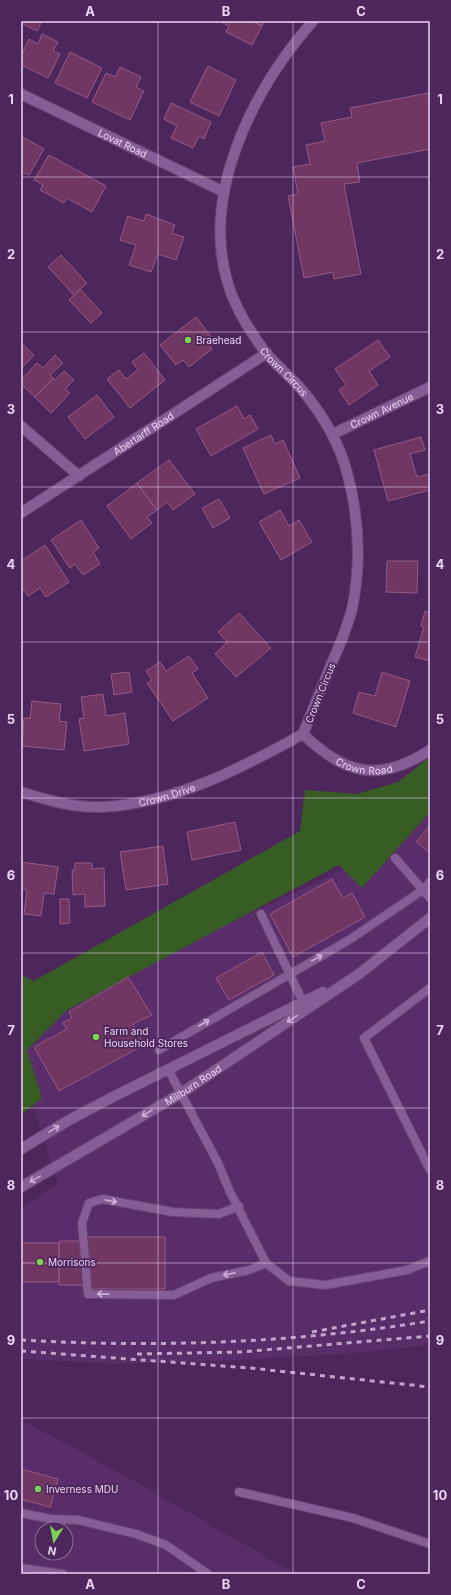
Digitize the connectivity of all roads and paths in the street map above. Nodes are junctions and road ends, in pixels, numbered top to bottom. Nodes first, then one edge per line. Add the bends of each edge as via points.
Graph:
1 (313, 21) edge
2 (21, 94) edge
3 (224, 192) junction
4 (266, 353) junction
5 (430, 387) edge
6 (21, 426) edge
7 (333, 434) junction
8 (79, 476) junction
9 (21, 514) edge
10 (303, 734) junction
11 (430, 750) edge
12 (21, 792) edge
13 (395, 858) dead end
14 (430, 882) edge
15 (423, 890) junction
16 (430, 898) edge
17 (261, 914) dead end
18 (430, 918) edge
19 (289, 973) junction
20 (359, 974) junction
21 (430, 988) edge
22 (304, 1002) junction
23 (158, 1050) dead end
24 (168, 1069) junction
25 (180, 1094) junction
26 (21, 1149) edge
27 (430, 1170) edge
28 (21, 1187) edge
29 (239, 1206) junction
30 (266, 1263) junction
31 (428, 1263) edge
32 (238, 1492) dead end
33 (21, 1513) edge
34 (430, 1544) edge
35 (21, 1568) edge
36 (63, 1574) edge
37 (208, 1574) edge

1 - 3 street, Crown Circus via 292,45 265,85 239,138
2 - 3 street, Lovat Road
3 - 4 street, Crown Circus via 220,242 228,284 243,318
4 - 7 street, Crown Circus via 302,391
4 - 8 street, Abertarff Road
5 - 7 street, Crown Avenue
6 - 8 street
7 - 10 street, Crown Circus via 348,475 355,515 358,550 356,583 352,610 344,635
8 - 9 street, Abertarff Road
10 - 11 street, Crown Road via 318,748 348,766 363,771 378,771 405,765
10 - 12 street, Crown Drive via 262,757 205,782 148,801 101,807 59,803
13 - 15 lane
14 - 15 lane
15 - 16 lane
19 -> 15 lane via 349,940
17 - 19 lane
18 - 20 street, Millburn Road
19 - 22 lane
23 -> 19 lane
20 - 22 street, Millburn Road
20 -> 25 street, Millburn Road
21 - 27 lane via 364,1038
22 - 24 street, Millburn Road
24 - 25 lane
26 -> 24 street, Millburn Road via 69,1120
25 -> 28 street, Millburn Road
25 - 29 lane
29 - 30 lane
30 -> 29 lane via 249,1270 211,1278 174,1295 88,1294 82,1223 89,1203 102,1199 172,1212 218,1214
30 - 31 lane via 289,1281 325,1286 407,1270
32 - 34 lane via 353,1518
33 - 37 lane via 51,1519 78,1520 136,1534 166,1545
35 - 36 lane

